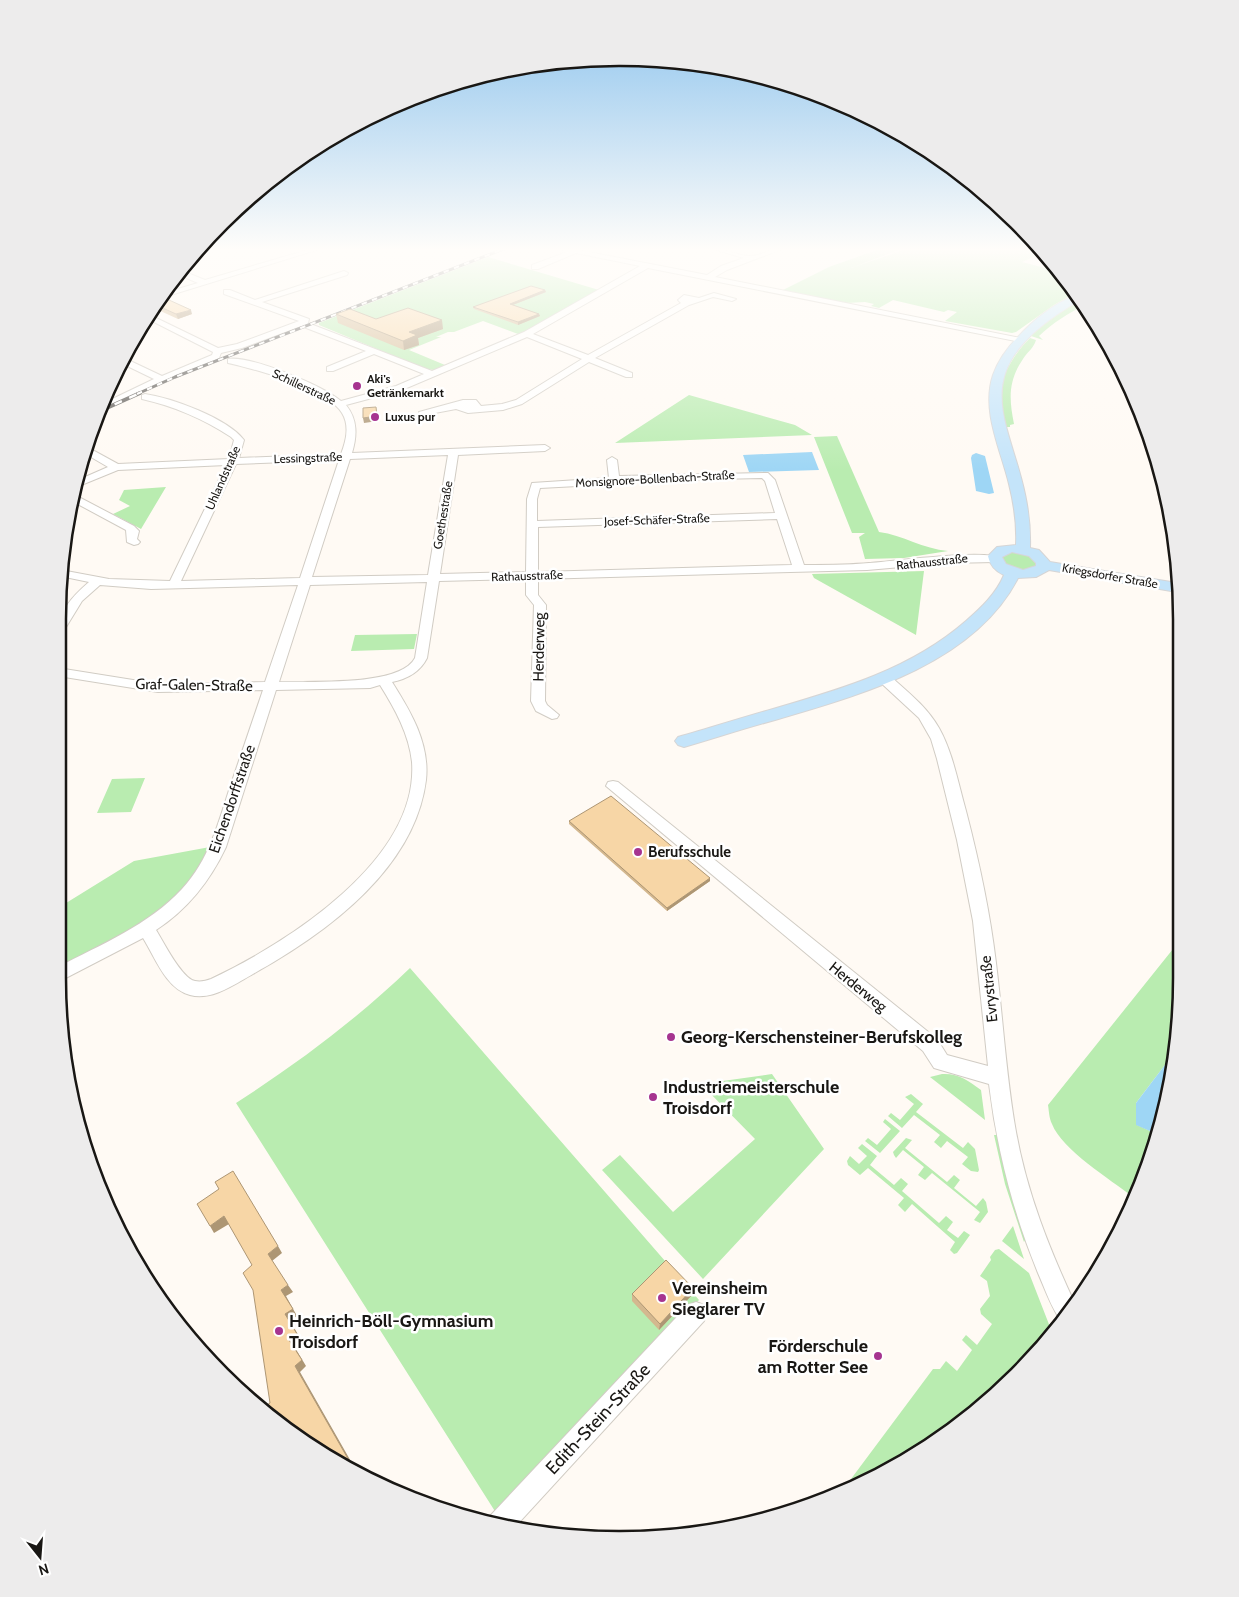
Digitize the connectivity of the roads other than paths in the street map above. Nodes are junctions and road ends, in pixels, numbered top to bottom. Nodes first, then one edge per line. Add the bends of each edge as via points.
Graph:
1 (160, 323) edge
2 (303, 323) edge
3 (305, 323) edge
4 (547, 323) edge
5 (653, 323) edge
6 (934, 323) edge
7 (1039, 323) edge
8 (527, 334) junction
9 (1021, 340) junction
10 (218, 351) junction
11 (375, 351) junction
12 (589, 359) junction
13 (231, 361) dead end
14 (129, 363) edge
15 (330, 369) dead end
16 (432, 374) junction
17 (629, 375) dead end
18 (161, 379) junction
19 (144, 397) dead end
20 (111, 402) edge
21 (341, 404) junction
22 (422, 414) dead end
23 (545, 448) dead end
24 (453, 452) junction
25 (92, 454) edge
26 (345, 457) junction
27 (612, 460) dead end
28 (233, 461) junction
29 (116, 467) junction
30 (615, 480) junction
31 (84, 482) edge
32 (80, 501) edge
33 (782, 516) junction
34 (533, 524) junction
35 (134, 542) dead end
36 (1023, 550) junction
37 (995, 559) junction
38 (1044, 565) junction
39 (799, 569) junction
40 (1013, 572) junction
41 (68, 575) edge
42 (532, 576) junction
43 (433, 578) junction
44 (97, 581) junction
45 (304, 581) junction
46 (174, 584) junction
47 (1172, 587) edge
48 (66, 616) edge
49 (66, 673) edge
50 (885, 679) junction
51 (386, 682) junction
52 (270, 686) junction
53 (552, 715) dead end
54 (684, 741) dead end
55 (614, 786) dead end
56 (145, 928) junction
57 (66, 971) edge
58 (998, 1078) junction
59 (1064, 1306) edge
60 (696, 1313) dead end
61 (504, 1518) edge

1 - 10 street
2 - 10 street
3 - 11 street
4 - 8 street
5 - 12 street
6 - 9 street
7 - 9 main road
8 - 12 street
8 - 16 street
9 - 36 main road via 1000,372 995,401 1021,501
10 - 18 street via 208,360
11 - 15 street
11 - 16 street
12 - 17 street
12 - 22 street via 519,402 503,407 475,408 477,405 473,402
13 - 21 street, Schillerstraße via 256,365
14 - 18 street
16 - 21 street via 400,388
18 - 20 street
19 - 28 street, Uhlandstraße via 161,399 233,433 239,443
21 - 26 street, Schillerstraße via 352,428
23 - 24 street, Lessingstraße
24 - 26 street, Lessingstraße
24 - 43 street, Goethestraße
25 - 29 street
26 - 28 street, Lessingstraße
26 - 45 street, Schillerstraße
27 - 30 street
28 - 29 street, Lessingstraße
28 - 46 street, Uhlandstraße
29 - 31 street, Lessingstraße
30 - 33 street, Monsignore-Bollenbach-Straße via 764,475 770,480
30 - 34 street, Monsignore-Bollenbach-Straße via 536,485 532,499
32 - 35 street via 130,528
33 - 34 street, Josef-Schäfer-Straße
33 - 39 street, Monsignore-Bollenbach-Straße
34 - 42 street, Monsignore-Bollenbach-Straße
36 - 37 main road via 1002,550
36 - 38 main road via 1038,556
37 - 39 street, Rathausstraße via 955,558 884,566
37 - 40 main road via 998,565
38 - 40 main road via 1034,573
38 - 47 main road, Kriegsdorfer Straße
39 - 42 street, Rathausstraße
40 - 50 main road via 1002,591 967,630 922,661
41 - 44 street, Rathausstraße
42 - 43 street, Rathausstraße
42 - 53 street, Herderweg via 532,595 540,605 538,701 541,708
43 - 45 street, Rathausstraße
43 - 51 street, Goethestraße via 421,658 407,673
44 - 46 street, Rathausstraße
44 - 48 street via 77,599
45 - 46 street, Rathausstraße
45 - 52 street, Eichendorffstraße
49 - 52 street, Graf-Galen-Straße via 148,687
50 - 54 main road
50 - 58 street, Evrystraße via 929,722 938,740 953,792 971,862 983,932
51 - 52 street, Graf-Galen-Straße
51 - 56 street via 414,733 419,764 417,794 396,840 356,891 291,943 206,988 190,988 179,981
52 - 56 street, Eichendorffstraße via 209,866 194,887
55 - 58 street, Herderweg via 930,1046 941,1062
56 - 57 street, Eichendorffstraße
58 - 59 street, Evrystraße via 1016,1179 1047,1270
60 - 61 street, Edith-Stein-Straße

